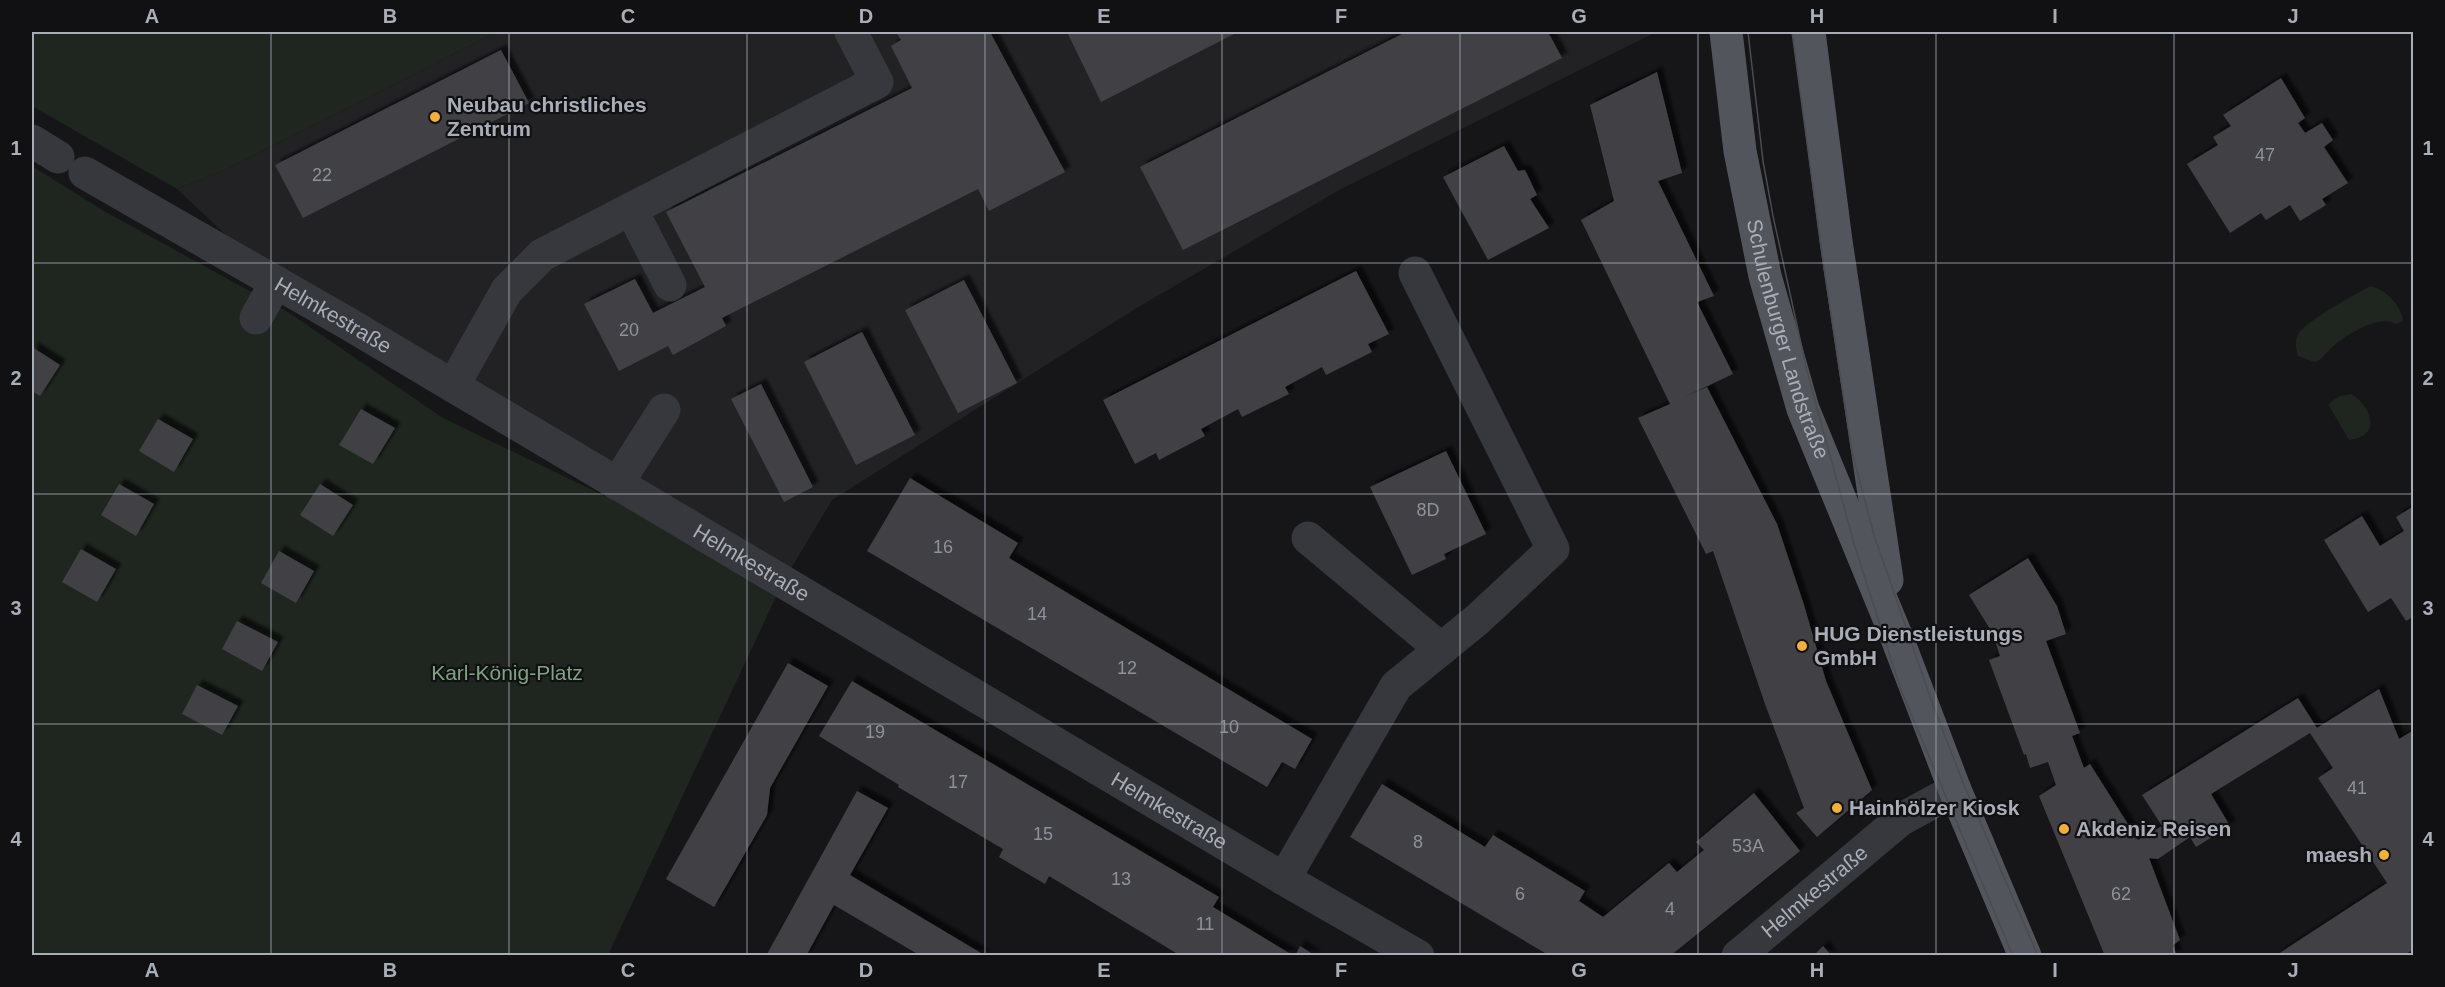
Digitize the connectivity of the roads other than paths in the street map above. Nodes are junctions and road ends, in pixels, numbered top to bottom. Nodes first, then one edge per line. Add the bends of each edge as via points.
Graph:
1 (850, 32) edge
2 (1726, 32) edge
3 (1809, 32) edge
4 (58, 157) edge
5 (631, 209) junction
6 (1414, 273) dead end
7 (276, 282) junction
8 (670, 285) dead end
9 (256, 318) dead end
10 (453, 386) junction
11 (664, 410) dead end
12 (617, 484) junction
13 (1308, 538) dead end
14 (1895, 633) junction
15 (1441, 649) junction
16 (1955, 790) junction
17 (1284, 879) junction
18 (1418, 956) edge
19 (1738, 956) edge
20 (2025, 956) edge

1 - 5 street via 877,82
2 - 14 main road, Schulenburger Landstraße via 1740,151 1765,276 1803,409
3 - 14 main road, Schulenburger Landstraße
4 - 7 street, Helmkestraße
5 - 8 street
5 - 10 street via 542,255 507,290
6 - 15 street via 1553,549
7 - 9 street
7 - 10 street, Helmkestraße
10 - 12 street, Helmkestraße
11 - 12 street
12 - 17 street, Helmkestraße
13 - 15 street
14 - 16 main road, Schulenburger Landstraße
15 - 17 street via 1396,686
16 - 19 street, Helmkestraße via 1900,820
16 - 20 main road, Schulenburger Landstraße
17 - 18 street, Helmkestraße

